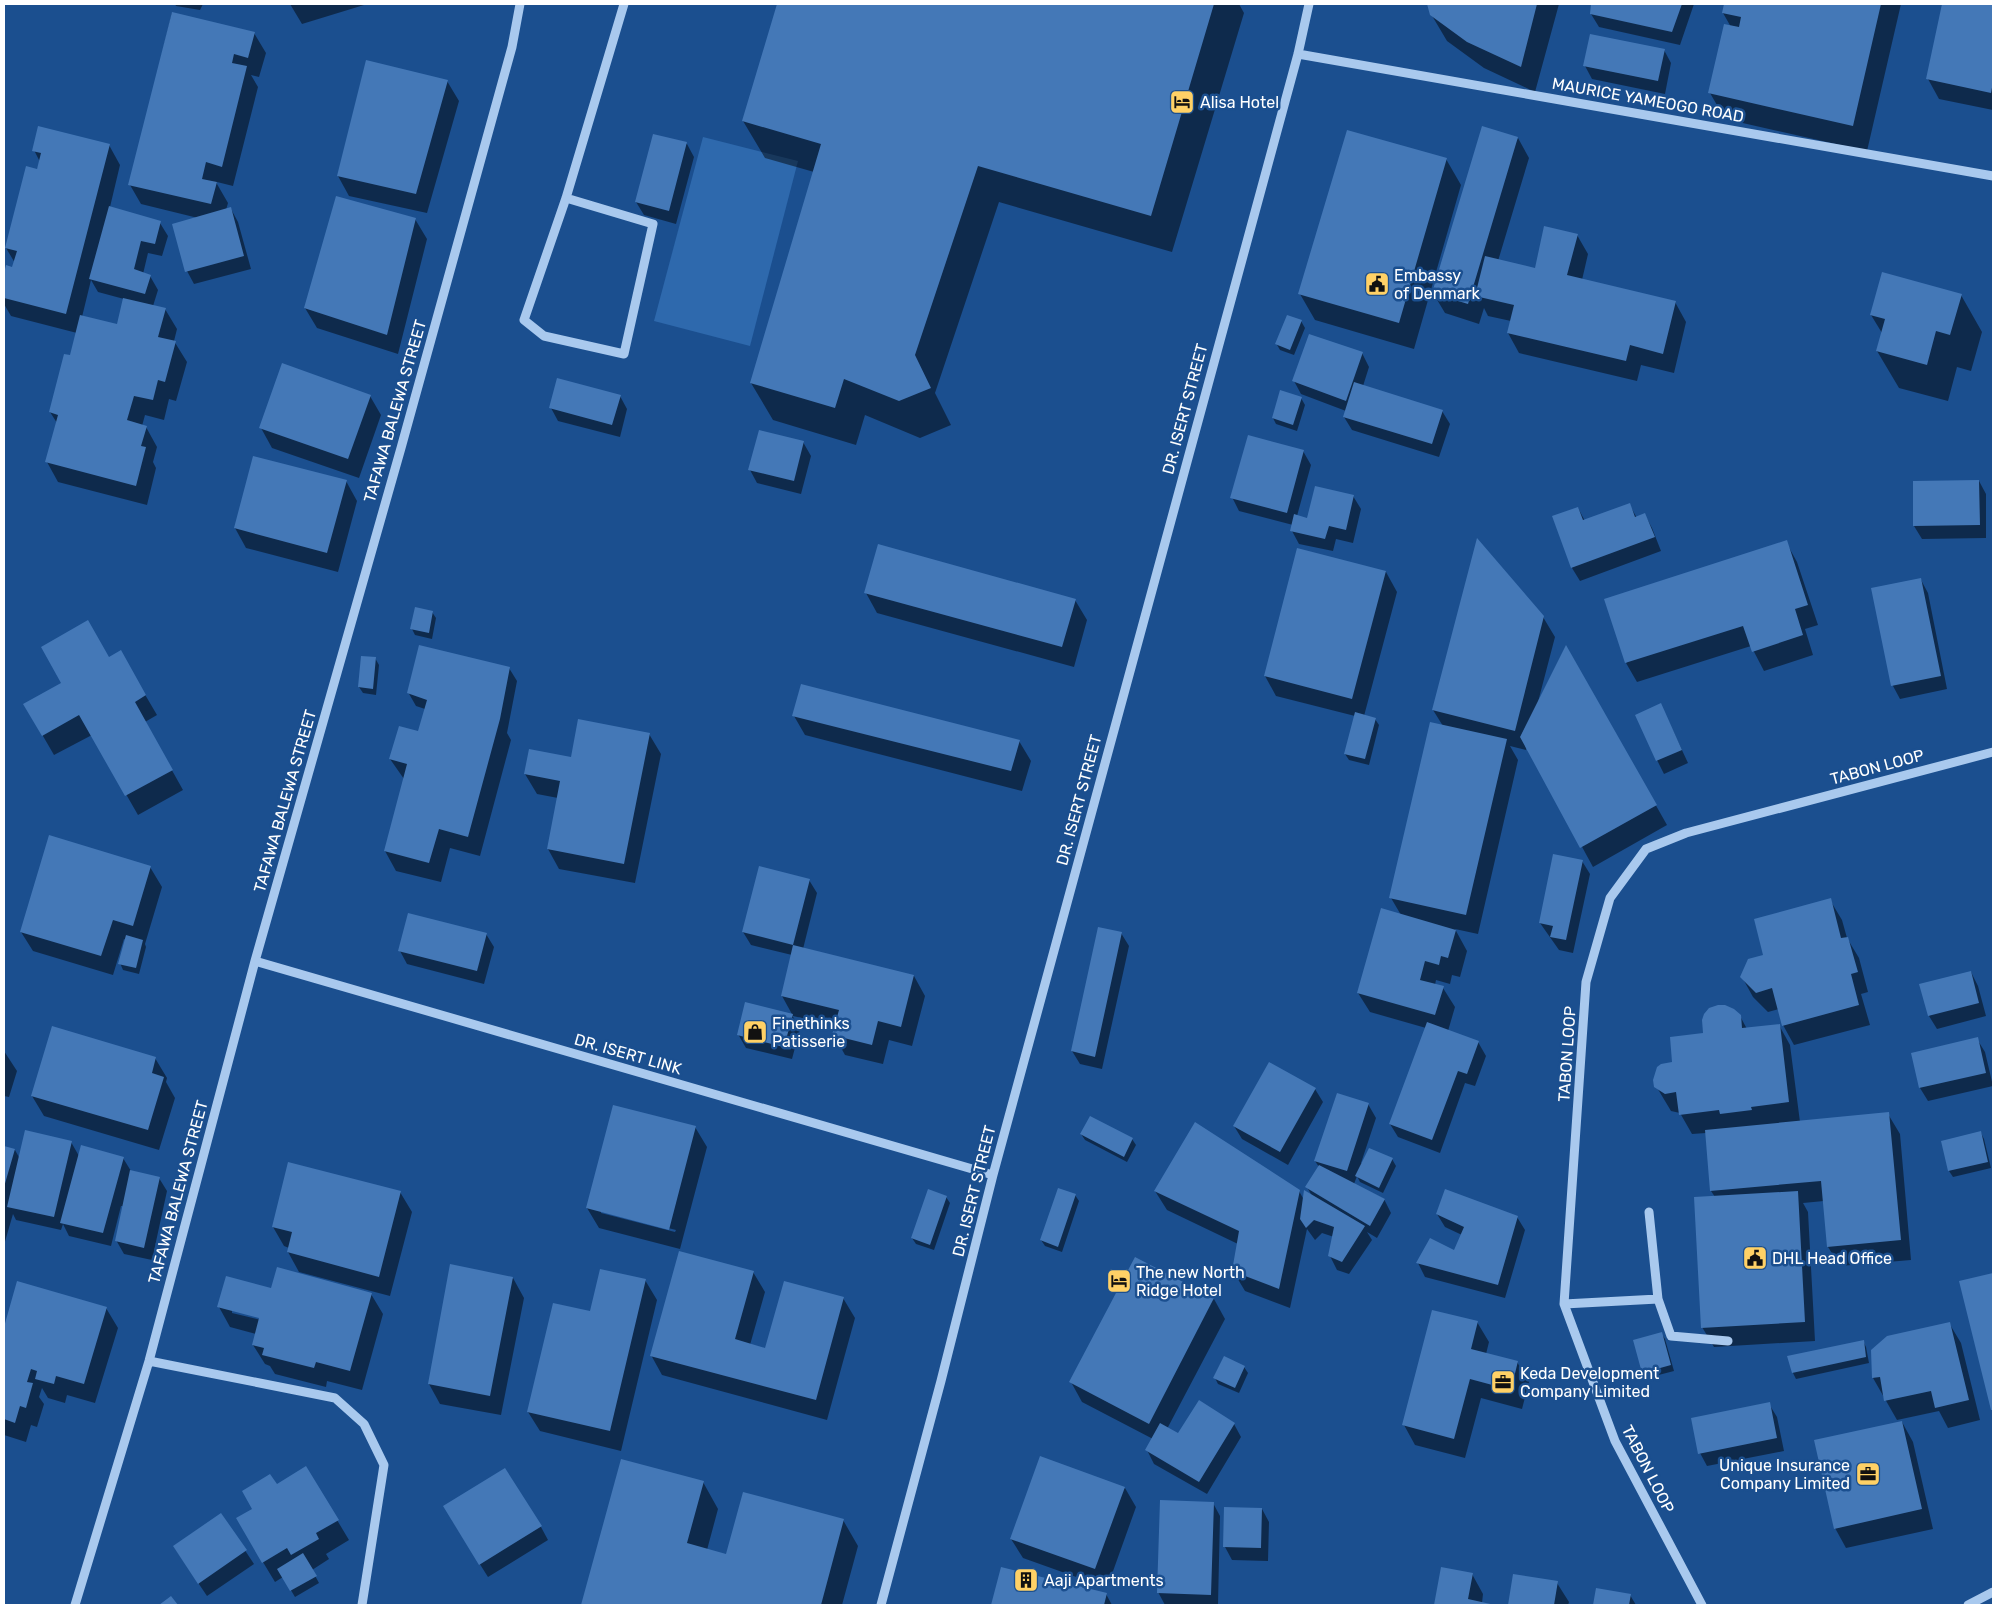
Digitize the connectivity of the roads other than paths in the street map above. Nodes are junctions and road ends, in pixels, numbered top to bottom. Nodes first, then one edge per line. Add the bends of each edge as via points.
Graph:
1 (520, 4) edge
2 (624, 4) edge
3 (1309, 4) edge
4 (1298, 54) junction
5 (1993, 176) edge
6 (566, 198) junction
7 (1993, 752) edge
8 (255, 961) junction
9 (993, 1175) junction
10 (1649, 1212) dead end
11 (1658, 1299) junction
12 (1564, 1304) junction
13 (1728, 1341) dead end
14 (149, 1361) junction
15 (1993, 1592) edge
16 (75, 1605) edge
17 (362, 1605) edge
18 (881, 1605) edge
19 (1702, 1605) edge
20 (1968, 1605) edge

1 - 8 street, TAFAWA BALEWA STREET via 512,46
2 - 6 street
3 - 4 street, DR. ISERT STREET
4 - 5 street, MAURICE YAMEOGO ROAD
4 - 9 street, DR. ISERT STREET
6 - 6 street via 524,320 544,336 624,354 654,224
7 - 12 street, TABON LOOP via 1686,833 1646,849 1610,898 1586,982
8 - 9 street, DR. ISERT LINK
8 - 14 street, TAFAWA BALEWA STREET
9 - 18 street, DR. ISERT STREET
10 - 11 street
11 - 12 street
11 - 13 street via 1671,1336
12 - 19 street, TABON LOOP via 1615,1441
14 - 16 street, TAFAWA BALEWA STREET
14 - 17 street via 336,1398 364,1424 384,1465
15 - 20 street

